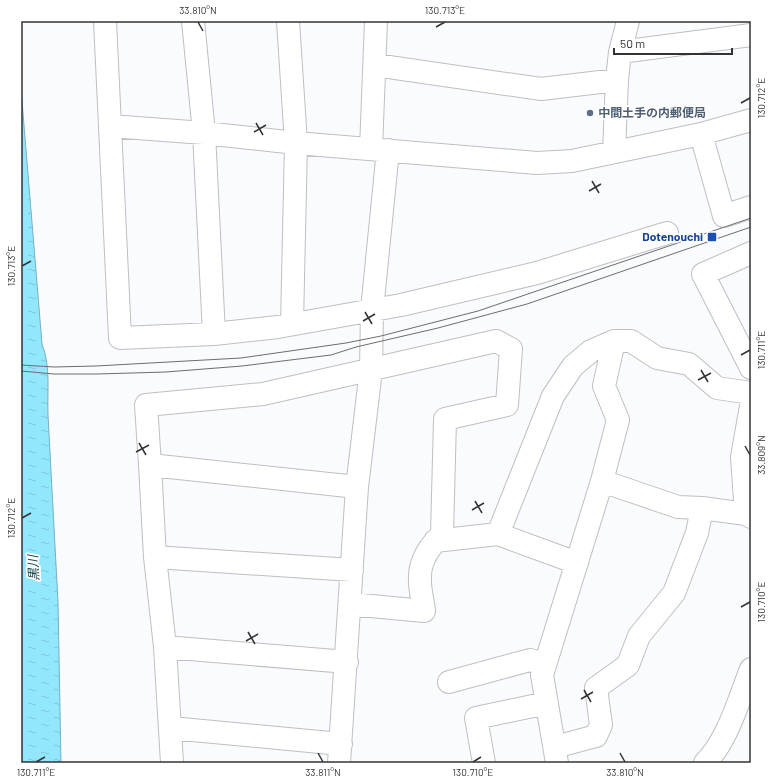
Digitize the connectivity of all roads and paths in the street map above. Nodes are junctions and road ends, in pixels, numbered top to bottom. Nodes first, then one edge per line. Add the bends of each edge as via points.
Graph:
1 (105, 21) edge
2 (193, 21) edge
3 (288, 21) edge
4 (376, 21) edge
5 (628, 21) edge
6 (751, 35) edge
7 (620, 52) junction
8 (375, 65) junction
9 (617, 80) junction
10 (751, 120) edge
11 (110, 126) junction
12 (204, 133) junction
13 (701, 134) junction
14 (296, 143) junction
15 (380, 149) junction
16 (614, 152) junction
17 (751, 207) edge
18 (667, 233) dead end
19 (751, 253) edge
20 (372, 310) junction
21 (292, 324) junction
22 (214, 334) junction
23 (614, 341) junction
24 (751, 368) edge
25 (370, 370) junction
26 (751, 393) edge
27 (751, 406) edge
28 (150, 465) junction
29 (602, 481) junction
30 (357, 487) junction
31 (702, 508) junction
32 (749, 515) edge
33 (498, 534) junction
34 (435, 541) junction
35 (155, 557) junction
36 (577, 563) junction
37 (352, 570) junction
38 (350, 604) junction
39 (165, 647) junction
40 (347, 662) junction
41 (545, 664) junction
42 (751, 669) edge
43 (449, 682) dead end
44 (547, 703) junction
45 (171, 728) junction
46 (340, 753) edge
47 (556, 755) edge
48 (172, 763) edge
49 (484, 763) edge
50 (705, 763) edge

1 - 11 street
2 - 12 street
3 - 14 street
4 - 8 street
5 - 7 street
6 - 7 street
7 - 9 street
8 - 9 street via 541,89
8 - 15 street
9 - 16 street
10 - 13 street
11 - 12 street
11 - 22 street via 120,338
12 - 14 street
12 - 22 street
13 - 16 street
13 - 17 street via 724,216
14 - 15 street
14 - 21 street
15 - 16 street via 537,163 572,161
15 - 20 street
18 - 20 street via 537,273
19 - 24 street via 703,274
20 - 21 street
20 - 25 street
21 - 22 street
23 - 26 street via 631,341 657,358 689,364 717,388
23 - 29 street via 604,386 618,420
23 - 33 street via 591,351 573,366 553,396
25 - 28 street via 263,394 146,405
25 - 30 street
25 - 34 street via 496,341 511,349 507,405 445,419 442,536
27 - 32 street via 742,457
28 - 30 street
28 - 35 street
29 - 31 street via 678,507
29 - 36 street
30 - 37 street
31 - 32 street
31 - 47 street via 697,533 674,593 639,636 628,665 596,688 601,724 596,736
33 - 34 street
33 - 36 street
34 - 38 street via 425,556 419,575 424,611
35 - 37 street
35 - 39 street
36 - 41 street
37 - 38 street
38 - 40 street
39 - 40 street
39 - 45 street
40 - 46 street
41 - 43 street via 530,660
41 - 44 street via 542,675
42 - 50 street via 729,727
44 - 47 street
44 - 49 street via 476,718
45 - 46 street
45 - 48 street

